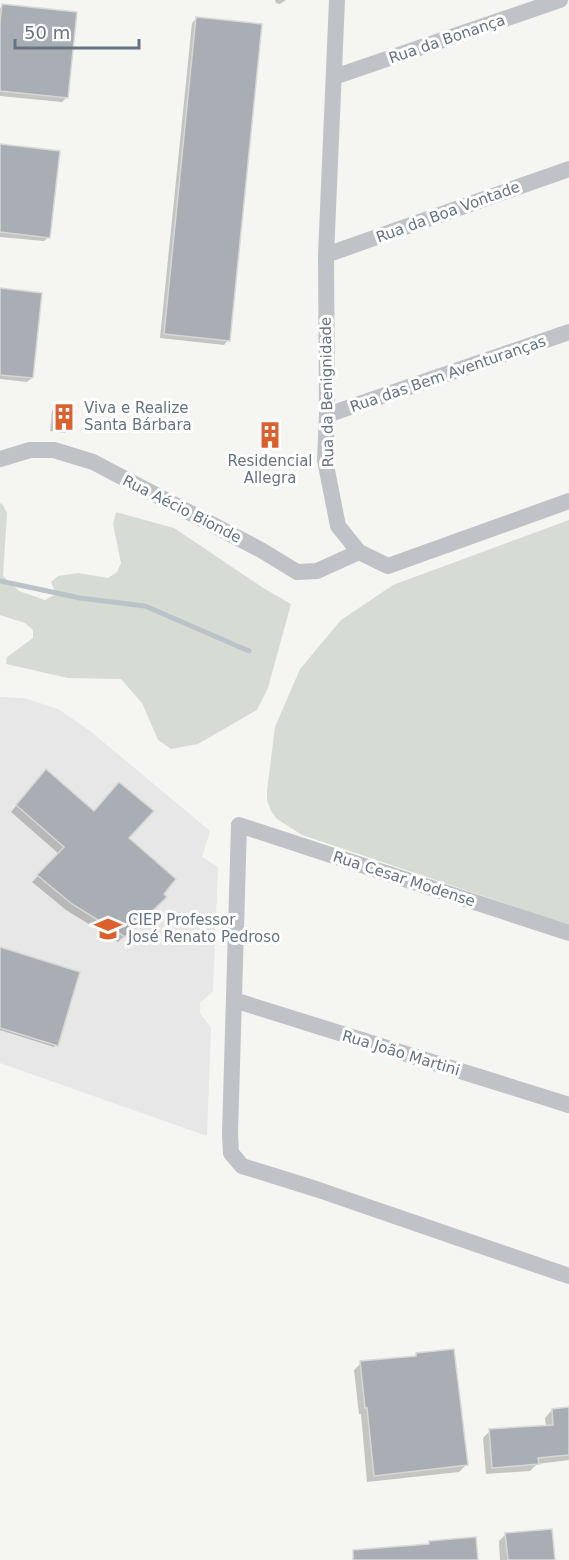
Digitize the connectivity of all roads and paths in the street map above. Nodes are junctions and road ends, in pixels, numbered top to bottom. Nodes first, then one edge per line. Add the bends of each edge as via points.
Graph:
1 (337, 0) edge
2 (560, 0) edge
3 (334, 77) junction
4 (569, 168) edge
5 (326, 255) junction
6 (569, 332) edge
7 (327, 415) junction
8 (0, 459) edge
9 (569, 501) edge
10 (359, 552) junction
11 (569, 933) edge
12 (234, 1000) junction
13 (569, 1105) edge
14 (569, 1276) edge

1 - 3 street, Rua da Benignidade
2 - 3 street, Rua da Bonança
3 - 5 street, Rua da Benignidade
4 - 5 street, Rua da Boa Vontade
5 - 7 street, Rua da Benignidade
6 - 7 street, Rua das Bem Aventuranças
7 - 10 street, Rua da Benignidade via 325,460 338,526
8 - 10 street, Rua Aécio Bionde via 30,450 54,450 93,462 297,572 317,571
9 - 10 street, Rua da Benignidade via 388,566
11 - 12 street, Rua Cesar Modense via 239,825
12 - 13 street, Rua João Martini
12 - 14 street via 230,1134 231,1152 242,1166

